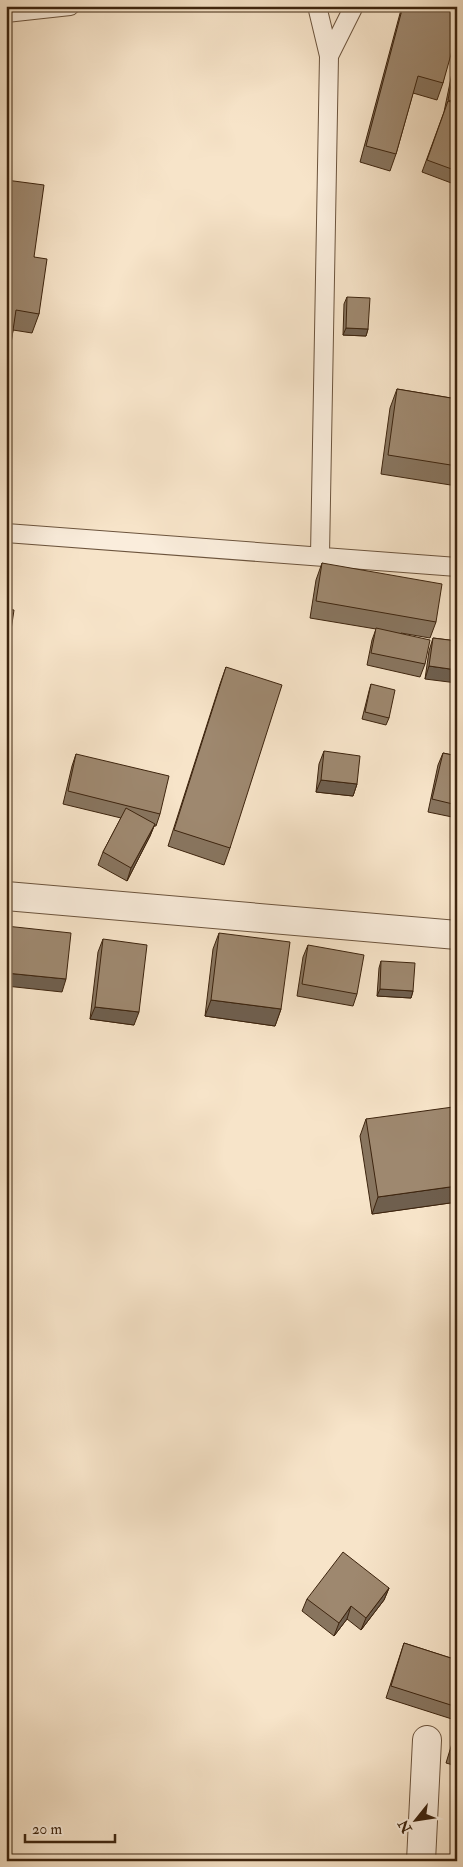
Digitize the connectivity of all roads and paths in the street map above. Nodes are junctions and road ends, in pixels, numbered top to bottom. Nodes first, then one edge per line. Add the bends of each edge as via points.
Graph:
1 (70, 6) edge
2 (317, 6) edge
3 (354, 6) edge
4 (6, 13) edge
5 (329, 56) junction
6 (6, 532) edge
7 (320, 555) junction
8 (457, 567) edge
9 (6, 896) edge
10 (457, 934) edge
11 (427, 1740) dead end
12 (421, 1861) edge

1 - 4 lane
2 - 5 lane
3 - 5 lane
5 - 7 lane
6 - 7 lane
7 - 8 lane
9 - 10 street
11 - 12 street

